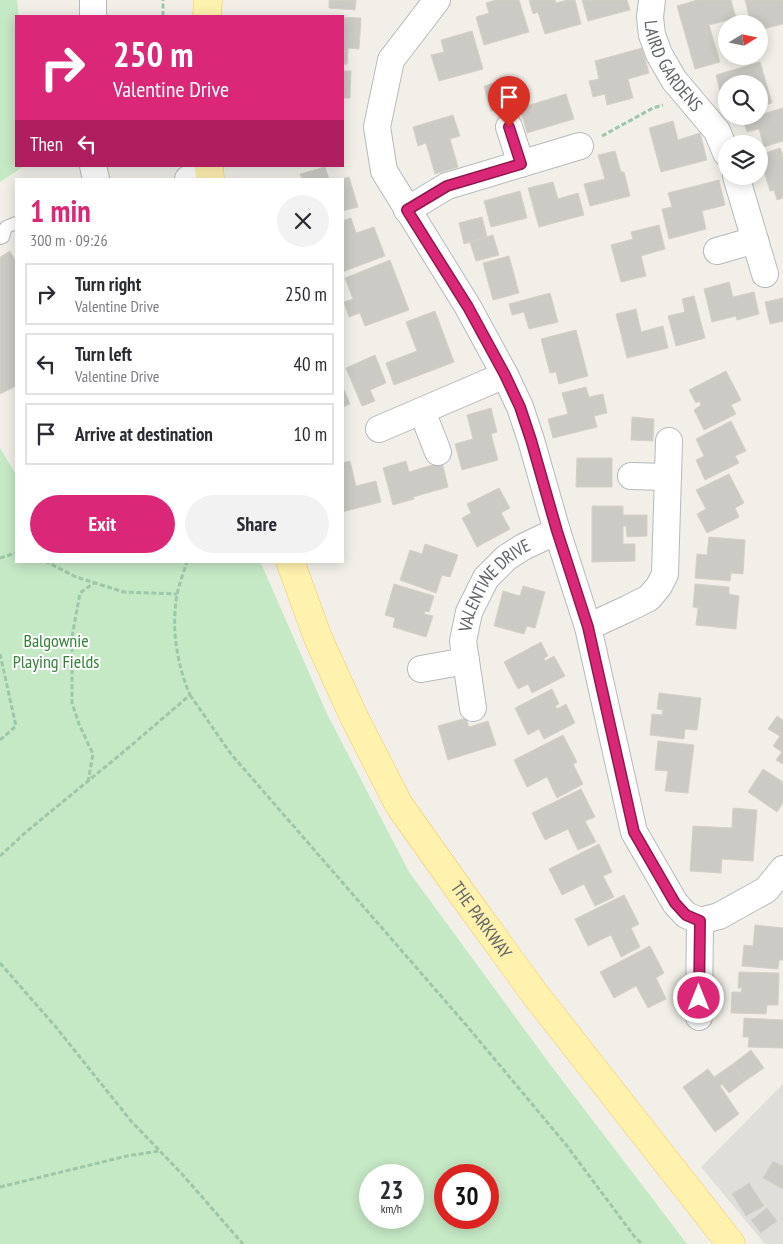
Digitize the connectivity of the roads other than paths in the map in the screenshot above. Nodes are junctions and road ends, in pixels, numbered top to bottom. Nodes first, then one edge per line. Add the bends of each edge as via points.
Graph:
1 (93, 0) edge
2 (208, 0) edge
3 (437, 0) edge
4 (652, 0) edge
5 (93, 15) edge
6 (208, 15) edge
7 (509, 127) dead end
8 (718, 135) edge
9 (580, 146) road end
10 (521, 164) junction
11 (739, 185) edge
12 (407, 210) junction
13 (15, 223) edge
14 (0, 238) edge
15 (755, 240) junction
16 (717, 251) dead end
17 (765, 274) dead end
18 (505, 375) junction
19 (422, 411) junction
20 (379, 429) dead end
21 (669, 441) dead end
22 (438, 452) dead end
23 (631, 476) dead end
24 (668, 477) junction
25 (557, 531) junction
26 (291, 563) edge
27 (588, 627) junction
28 (466, 662) junction
29 (421, 669) dead end
30 (473, 708) dead end
31 (783, 869) edge
32 (700, 921) junction
33 (699, 1017) dead end
34 (731, 1244) edge

1 - 5 street
2 - 6 main road
3 - 12 street, VALENTINE DRIVE via 391,60 377,127 384,171
4 - 8 street, LAIRD GARDENS via 652,35 659,54 674,80
7 - 10 street
9 - 10 street
10 - 12 street via 447,186
11 - 15 street
12 - 18 street, VALENTINE DRIVE via 468,307
13 - 14 lane via 6,227
15 - 16 street
15 - 17 street
18 - 19 street
18 - 25 street, VALENTINE DRIVE via 520,407
19 - 20 street
19 - 22 street
21 - 24 street
23 - 24 street
24 - 27 street via 665,574 659,586 649,598
25 - 27 street, VALENTINE DRIVE
25 - 28 street, VALENTINE DRIVE via 506,558 486,578 469,612 464,641
26 - 34 main road, THE PARKWAY via 318,638 399,805 534,993
27 - 32 street, VALENTINE DRIVE via 634,832 675,903 686,915
28 - 29 street, VALENTINE DRIVE
28 - 30 street, VALENTINE DRIVE
31 - 32 street via 766,890 719,916
32 - 33 street

